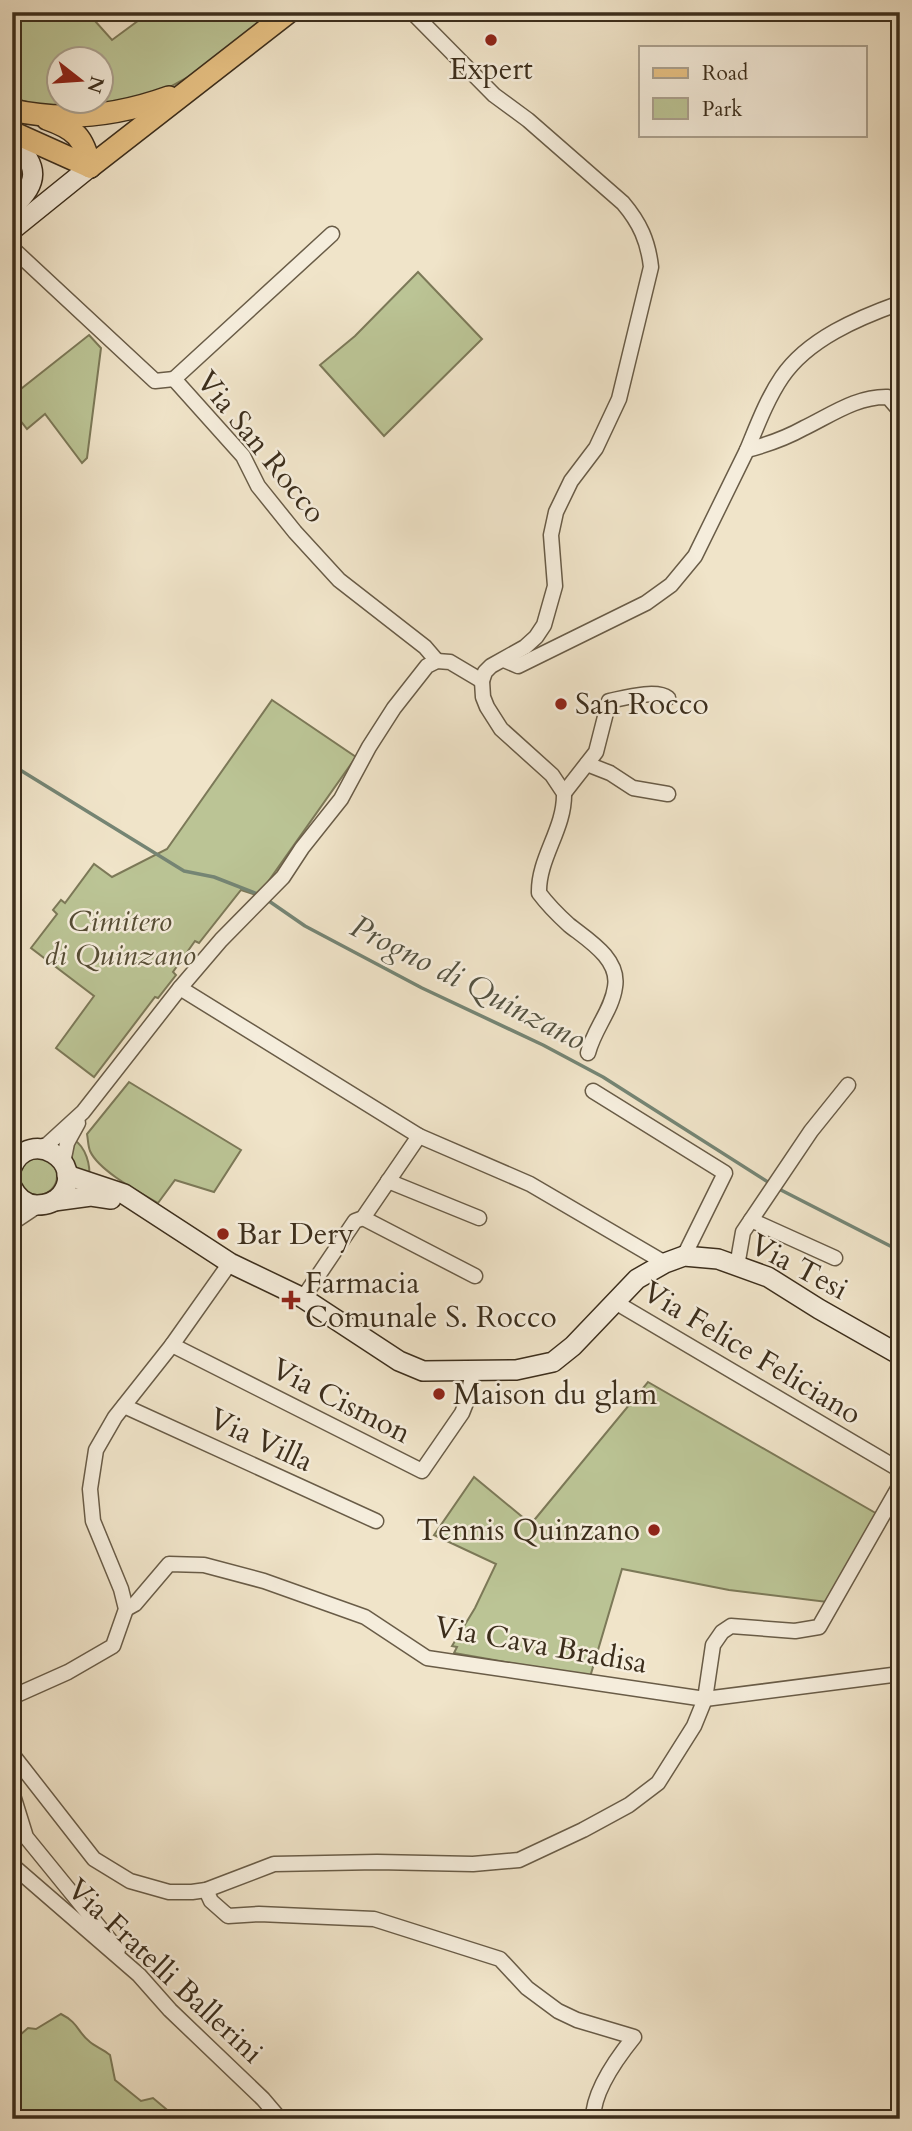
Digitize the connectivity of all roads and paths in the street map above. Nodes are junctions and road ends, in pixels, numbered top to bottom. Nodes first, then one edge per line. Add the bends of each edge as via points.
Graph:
1 (289, 12) edge
2 (412, 12) edge
3 (188, 91) junction
4 (12, 110) edge
5 (38, 116) junction
6 (12, 132) edge
7 (12, 141) edge
8 (90, 167) junction
9 (12, 207) edge
10 (12, 230) edge
11 (332, 233) dead end
12 (14, 250) edge
13 (900, 303) edge
14 (174, 379) junction
15 (900, 411) edge
16 (747, 450) junction
17 (504, 660) junction
18 (438, 661) junction
19 (482, 681) junction
20 (668, 698) dead end
21 (587, 764) junction
22 (564, 793) junction
23 (668, 794) dead end
24 (180, 988) junction
25 (588, 1053) dead end
26 (848, 1085) dead end
27 (593, 1091) dead end
28 (83, 1112) junction
29 (419, 1136) junction
30 (25, 1150) edge
31 (12, 1167) edge
32 (65, 1169) junction
33 (388, 1181) junction
34 (12, 1187) edge
35 (46, 1203) junction
36 (146, 1208) junction
37 (363, 1217) junction
38 (479, 1218) dead end
39 (751, 1220) junction
40 (12, 1223) edge
41 (684, 1256) junction
42 (835, 1258) dead end
43 (665, 1263) junction
44 (230, 1264) junction
45 (737, 1266) junction
46 (475, 1276) dead end
47 (303, 1298) junction
48 (615, 1302) junction
49 (172, 1346) junction
50 (900, 1355) edge
51 (473, 1370) junction
52 (124, 1406) junction
53 (900, 1470) edge
54 (900, 1485) edge
55 (376, 1521) dead end
56 (126, 1609) junction
57 (900, 1674) edge
58 (12, 1697) edge
59 (705, 1699) junction
60 (12, 1754) edge
61 (12, 1792) edge
62 (12, 1865) edge
63 (206, 1890) junction
64 (139, 1975) junction
65 (279, 2119) edge
66 (593, 2119) edge

1 - 3 main road
2 - 17 street via 494,95 623,203 636,218 649,248 651,267 619,399 596,448 571,481 556,512 551,536 555,586 550,610 536,637
3 - 5 main road via 122,112
3 - 8 main road
4 - 5 main road
5 - 8 main road via 73,131 82,141
6 - 8 main road
7 - 9 street via 23,150 33,172 27,195
8 - 10 street
11 - 14 street, Via San Rocco
12 - 14 street via 155,381
13 - 16 street via 840,328 782,375
14 - 18 street, Via San Rocco via 243,456 258,486 339,580
15 - 16 street via 888,397 878,397 845,406 803,429
16 - 17 street via 695,556 671,584 646,603 518,666
17 - 19 street via 491,666
18 - 19 street, Via San Rocco via 450,662
18 - 24 street via 428,666 394,708 341,799 273,889
19 - 22 street via 483,697 501,729 552,775
20 - 21 street via 631,696 609,701 596,752
21 - 22 street
21 - 23 street via 633,788
22 - 25 street via 562,815 540,873 539,893 598,948 616,974 616,987
24 - 28 street
24 - 29 street
26 - 39 street
27 - 41 street via 725,1173
28 - 30 street via 48,1144
28 - 32 street via 67,1143
29 - 33 street
29 - 43 street via 530,1184
30 - 31 street
30 - 32 street, Via Tesi via 49,1150
32 - 35 street via 63,1191
32 - 36 street, Via Tesi via 92,1185 117,1190
33 - 37 street
33 - 38 street
34 - 35 street via 22,1200
35 - 36 street via 91,1196
35 - 40 street
36 - 44 street, Via Tesi
37 - 46 street
37 - 47 street via 355,1221
39 - 42 street
39 - 45 street via 743,1232
41 - 43 street, Via Tesi
41 - 45 street, Via Tesi
43 - 48 street, Via Tesi via 637,1279
44 - 47 street, Via Tesi
44 - 49 street
45 - 50 street, Via Tesi via 768,1277
47 - 51 street, Via Tesi via 423,1371
48 - 51 street, Via Tesi via 553,1362 516,1370
48 - 53 street, Via Felice Feliciano
49 - 51 street, Via Cismon via 422,1471 462,1412
49 - 52 street
52 - 55 street, Via Villa
52 - 56 street via 96,1450 90,1489 93,1521
54 - 59 street via 819,1627 795,1631 730,1626 713,1645
56 - 58 street via 113,1646
56 - 59 street, Via Cava Bradisa via 169,1564 204,1565 365,1617 426,1658
57 - 59 street, Via Cava Bradisa
59 - 63 street via 659,1783 595,1824 519,1860 274,1864
60 - 63 street via 94,1859 130,1881 169,1892
61 - 64 street via 26,1837
62 - 64 street, Via Fratelli Ballerini
63 - 66 street via 211,1901 229,1916 374,1919 500,1959 527,1988 558,2011 634,2037 615,2060
64 - 65 street, Via Fratelli Ballerini

